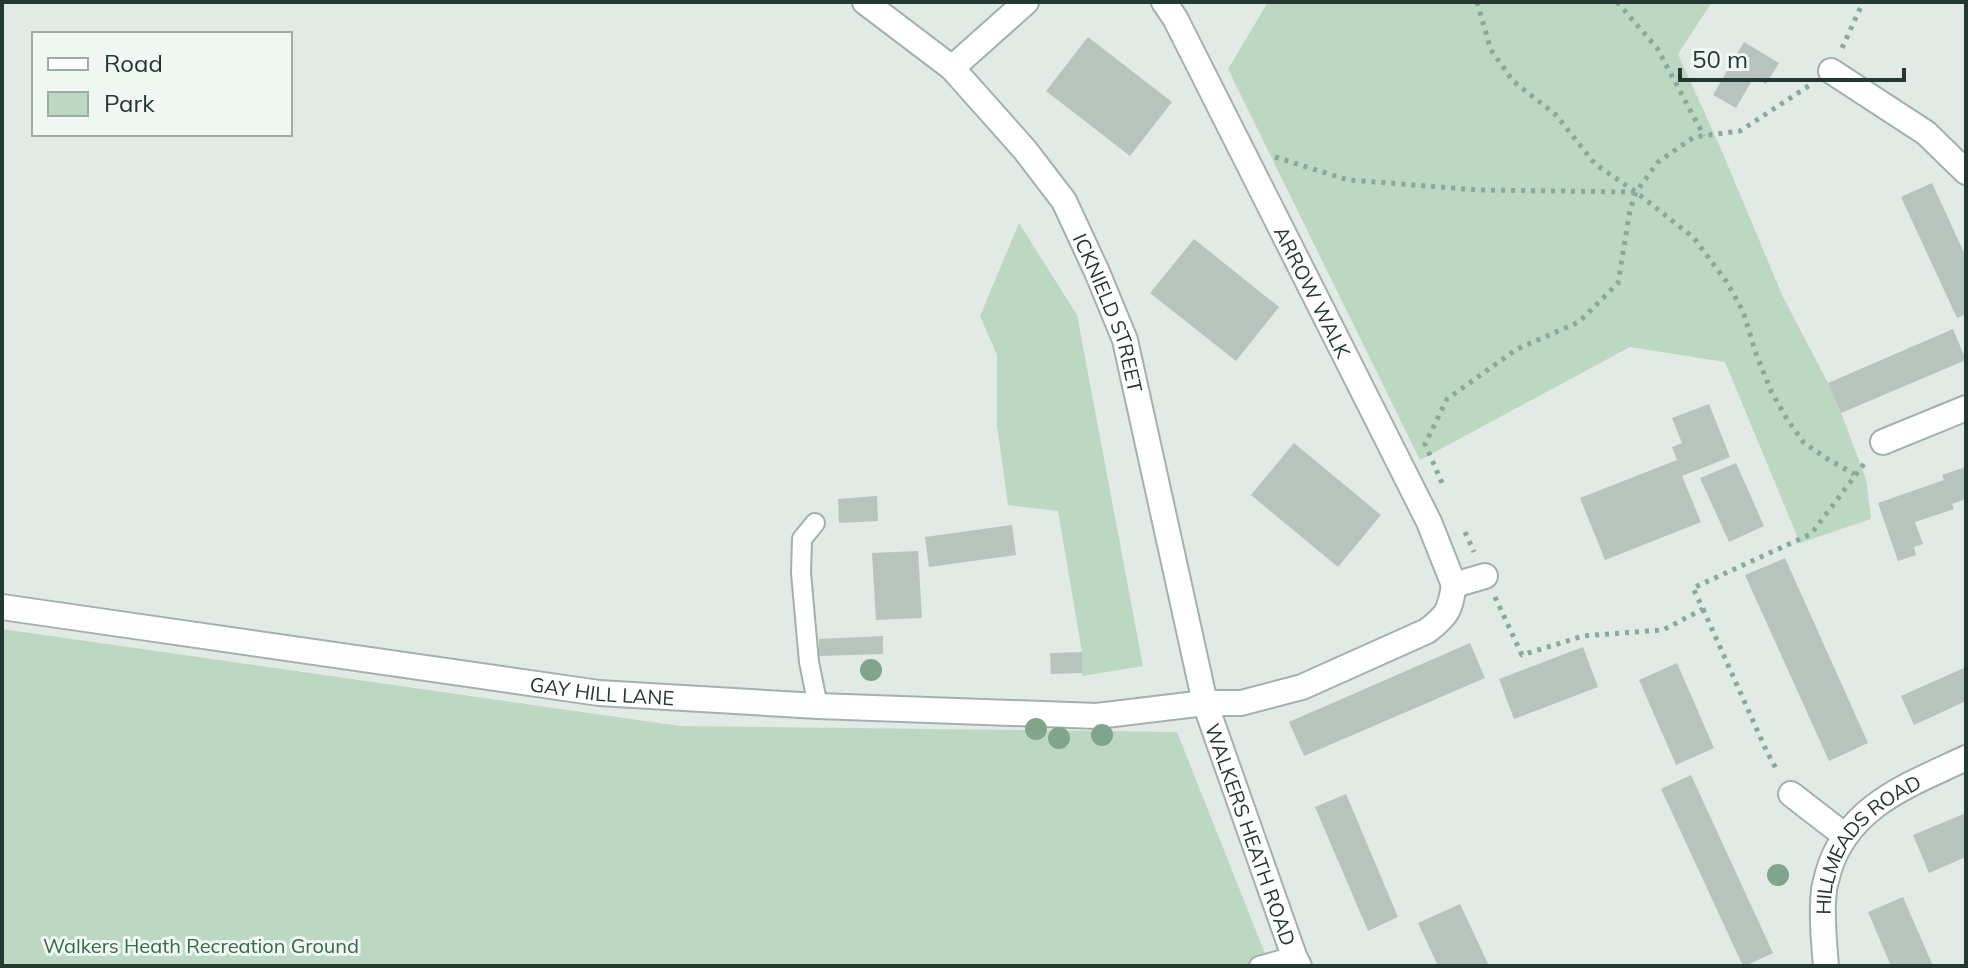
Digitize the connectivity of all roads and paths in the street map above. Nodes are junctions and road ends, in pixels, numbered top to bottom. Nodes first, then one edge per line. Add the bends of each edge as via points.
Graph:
1 (865, 2) edge
2 (1026, 2) edge
3 (1164, 2) edge
4 (1477, 2) edge
5 (1617, 2) edge
6 (1863, 2) edge
7 (952, 68) junction
8 (1831, 71) junction
9 (1704, 136) junction
10 (1239, 146) junction
11 (1966, 172) edge
12 (1636, 192) junction
13 (1966, 408) edge
14 (1883, 442) joint
15 (1855, 474) junction
16 (1443, 483) dead end
17 (815, 523) dead end
18 (1461, 523) dead end
19 (1485, 576) junction
20 (1454, 585) junction
21 (2, 607) edge
22 (1703, 609) junction
23 (1205, 703) junction
24 (818, 706) junction
25 (1966, 758) edge
26 (1791, 794) joint
27 (1844, 835) junction
28 (1297, 961) edge
29 (1259, 966) edge
30 (1826, 966) edge

1 - 7 street, ICKNIELD STREET
2 - 7 street
3 - 10 street, ARROW WALK
4 - 12 path via 1491,50 1513,81 1556,115 1595,164
5 - 9 path via 1657,48
6 - 8 path
7 - 23 street, ICKNIELD STREET via 1064,201 1125,340
8 - 9 path via 1740,131
8 - 11 street via 1926,133
9 - 12 path via 1694,137 1658,162
10 - 12 path via 1348,180 1479,190
10 - 20 street, ARROW WALK via 1429,522
12 - 15 path via 1694,238 1726,281 1743,311 1771,391 1804,443
12 - 16 path via 1618,283 1579,322 1517,349 1447,399 1425,444
13 - 14 street
14 - 15 path
15 - 22 path via 1811,534 1693,588
17 - 24 lane via 802,539 801,573
18 - 19 path
19 - 20 street
19 - 22 path via 1522,655 1583,636 1663,630
20 - 23 street via 1451,609 1427,631 1302,687 1241,703
21 - 24 street, GAY HILL LANE via 599,693
22 - 26 path
23 - 24 street, GAY HILL LANE via 1097,716
23 - 28 street, WALKERS HEATH ROAD
25 - 27 street, HILLMEADS ROAD via 1875,805
26 - 27 street
27 - 30 street, HILLMEADS ROAD via 1824,891
28 - 29 lane

